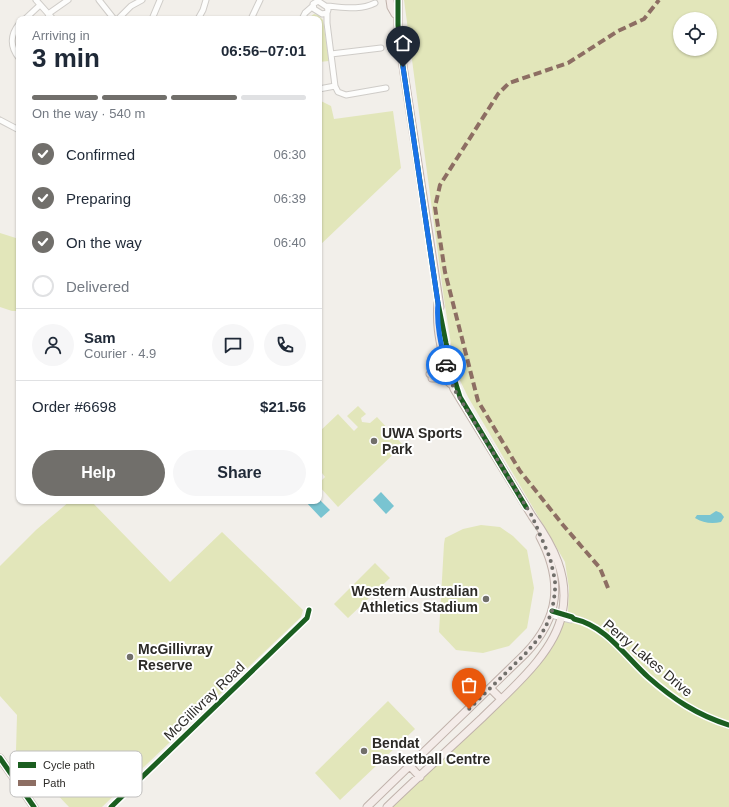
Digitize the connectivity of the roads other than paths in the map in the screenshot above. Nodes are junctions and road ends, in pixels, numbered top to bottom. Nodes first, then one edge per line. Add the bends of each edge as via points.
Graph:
1 (36, 0) edge
2 (68, 0) edge
3 (99, 0) edge
4 (142, 0) edge
5 (160, 0) edge
6 (206, 0) edge
7 (260, 0) edge
8 (390, 0) edge
9 (393, 0) edge
10 (398, 0) edge
11 (316, 3) edge
12 (375, 3) dead end
13 (40, 5) junction
14 (326, 11) junction
15 (48, 14) joint
16 (395, 14) junction
17 (27, 16) edge
18 (112, 16) edge
19 (121, 16) edge
20 (153, 16) edge
21 (200, 16) edge
22 (252, 16) edge
23 (304, 16) edge
24 (398, 24) junction
25 (16, 28) edge
26 (381, 48) dead end
27 (332, 54) junction
28 (16, 55) edge
29 (335, 86) junction
30 (322, 88) edge
31 (386, 88) dead end
32 (0, 120) edge
33 (16, 128) edge
34 (438, 303) junction
35 (443, 353) junction
36 (454, 389) junction
37 (460, 397) junction
38 (532, 516) junction
39 (309, 610) dead end
40 (551, 613) junction
41 (562, 616) junction
42 (490, 688) junction
43 (501, 699) junction
44 (729, 725) edge
45 (0, 758) edge
46 (0, 764) edge
47 (410, 766) junction
48 (10, 772) edge
49 (142, 777) edge
50 (420, 777) junction
51 (10, 778) edge
52 (24, 797) edge
53 (27, 797) edge
54 (121, 797) edge
55 (31, 807) edge
56 (34, 807) edge
57 (111, 807) edge
58 (367, 807) edge
59 (387, 807) edge

1 - 13 street
2 - 15 street
3 - 18 street
4 - 19 street
5 - 20 street
6 - 21 street
7 - 22 street
8 - 16 main road
9 - 16 main road
10 - 24 main road
11 - 14 street
11 - 14 street
11 - 23 street
12 - 14 street via 366,7
13 - 15 street
13 - 17 street
14 - 27 street
16 - 24 main road
24 - 34 main road
25 - 28 street via 12,42
26 - 27 street
27 - 29 street
29 - 30 street
29 - 31 street via 338,92 346,95
32 - 33 street
34 - 35 main road via 439,335
34 - 37 main road
35 - 36 main road
35 - 36 main road via 431,376 444,378
36 - 37 main road
37 - 38 main road
38 - 40 main road via 553,568 555,592
38 - 41 main road via 560,568 565,591
39 - 49 street, McGillivray Road via 307,618
40 - 41 street, Perry Lakes Drive
40 - 42 main road via 535,644
41 - 43 main road via 555,636 543,654
41 - 44 street, Perry Lakes Drive via 572,617 609,638 674,699 704,716
42 - 43 main road
42 - 47 main road
43 - 50 main road
45 - 48 main road
46 - 51 main road
47 - 50 main road
47 - 58 main road
50 - 59 main road
52 - 55 main road
53 - 56 main road
54 - 57 street, McGillivray Road

